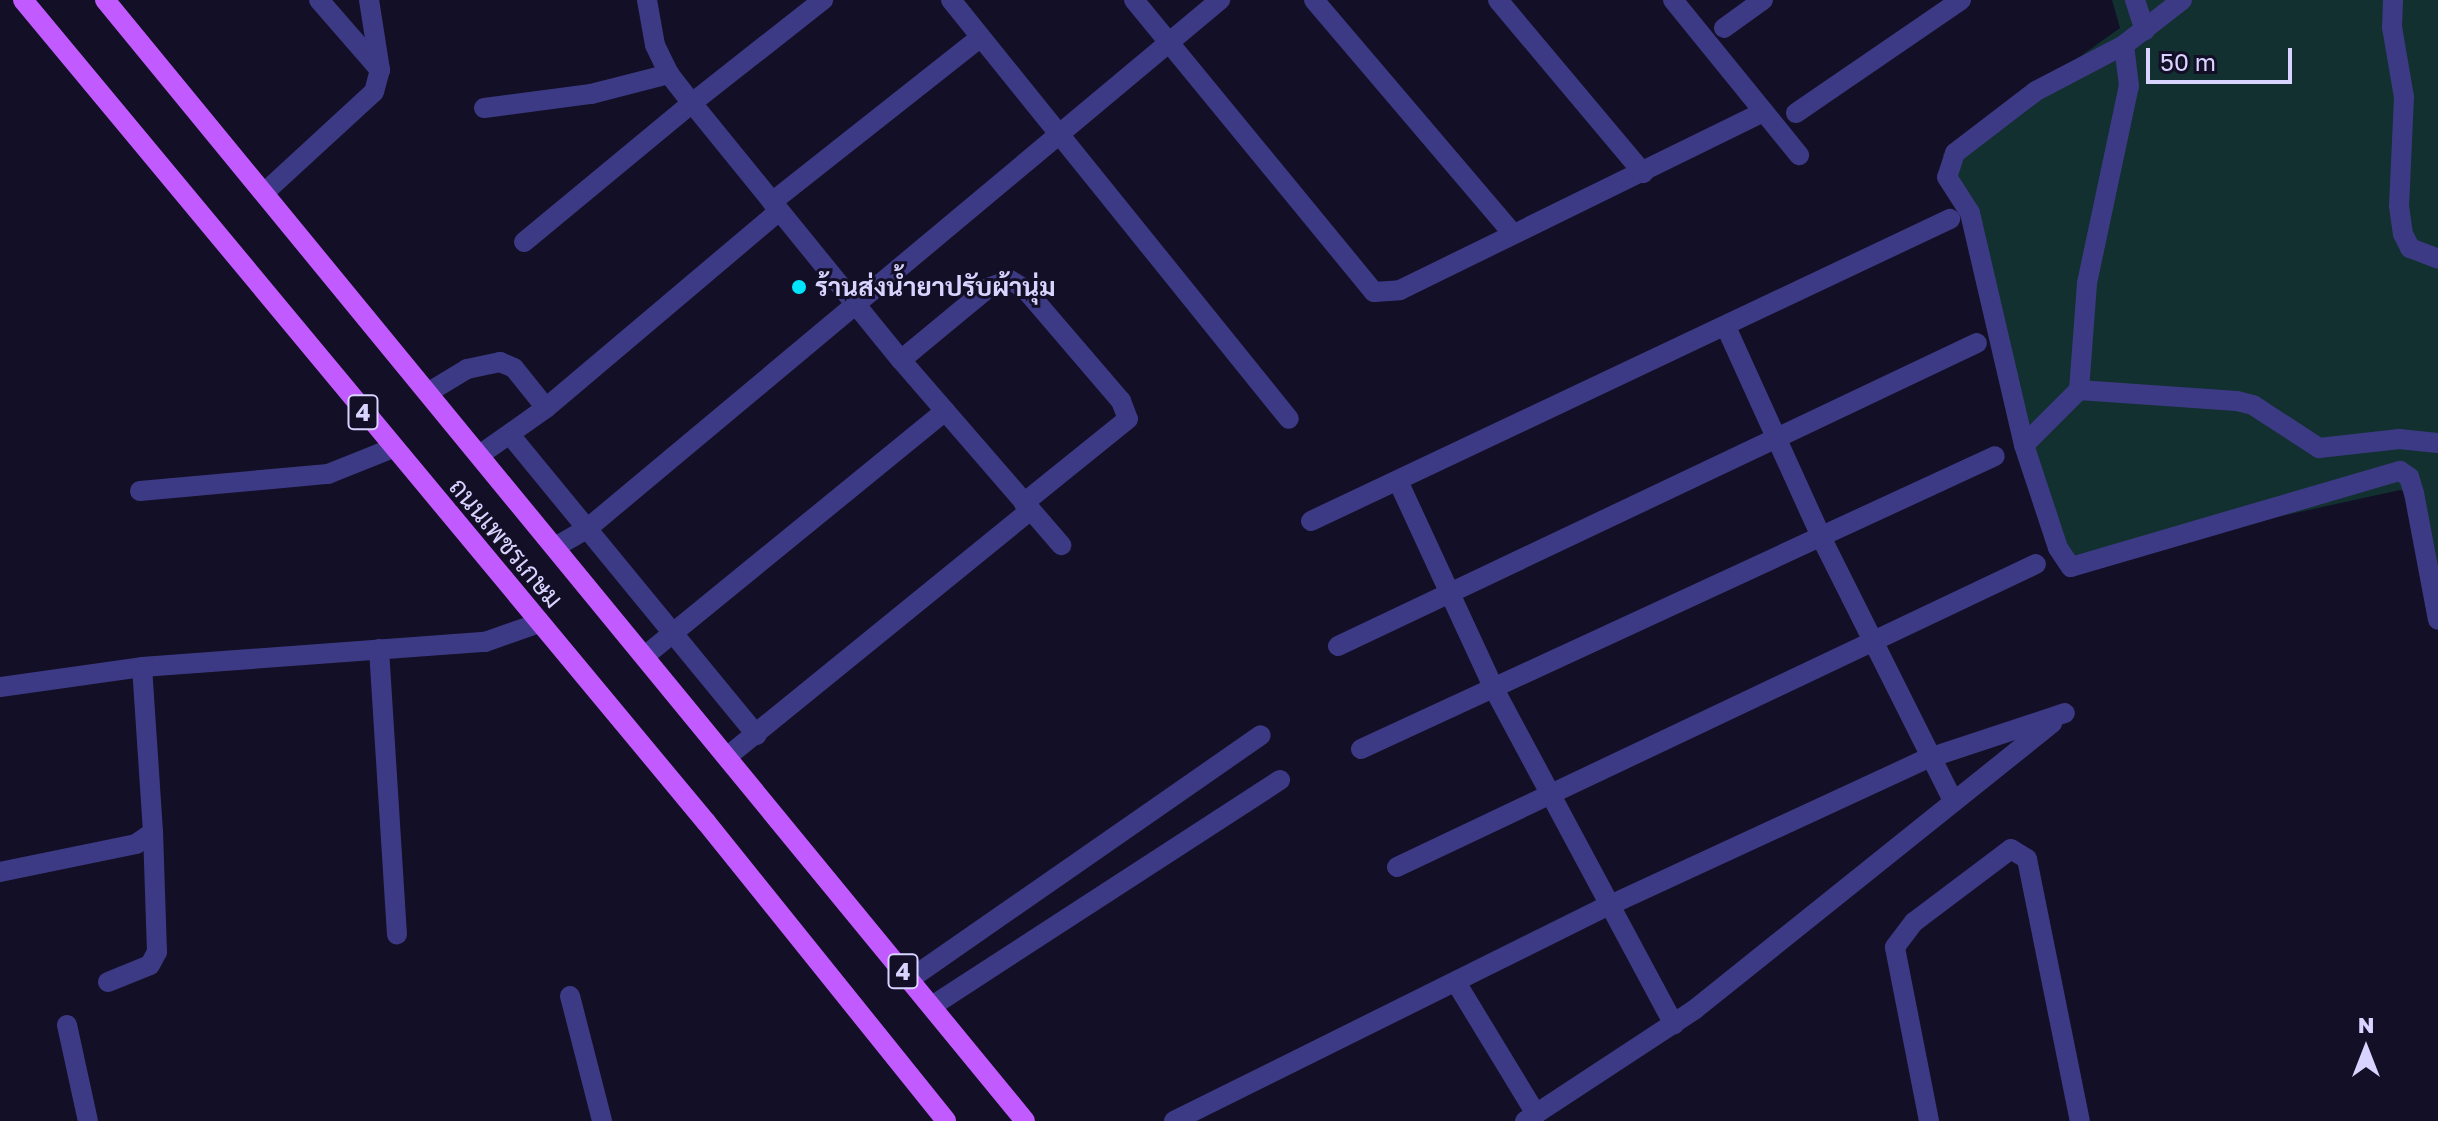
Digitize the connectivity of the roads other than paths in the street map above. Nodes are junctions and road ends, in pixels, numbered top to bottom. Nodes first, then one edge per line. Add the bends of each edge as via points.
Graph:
1 (23, 0) edge
2 (105, 0) edge
3 (319, 0) edge
4 (369, 0) edge
5 (647, 0) edge
6 (823, 0) edge
7 (951, 0) edge
8 (1134, 0) edge
9 (1220, 0) edge
10 (1314, 0) edge
11 (1498, 0) edge
12 (1673, 0) edge
13 (1763, 0) edge
14 (1961, 0) edge
15 (2135, 0) edge
16 (2182, 0) edge
17 (2393, 0) edge
18 (1724, 28) dead end
19 (2145, 30) junction
20 (981, 37) junction
21 (1170, 42) junction
22 (2124, 45) junction
23 (380, 70) junction
24 (669, 74) junction
25 (692, 103) junction
26 (484, 108) dead end
27 (1764, 112) junction
28 (1796, 113) dead end
29 (1055, 135) junction
30 (1799, 155) dead end
31 (1643, 173) junction
32 (264, 193) junction
33 (775, 207) junction
34 (1950, 219) dead end
35 (1513, 234) junction
36 (524, 242) dead end
37 (2438, 259) edge
38 (856, 304) junction
39 (1726, 327) junction
40 (1977, 343) dead end
41 (901, 360) junction
42 (2079, 390) junction
43 (429, 392) junction
44 (546, 408) junction
45 (945, 411) junction
46 (1289, 419) dead end
47 (511, 436) junction
48 (1778, 438) junction
49 (2438, 443) edge
50 (2024, 445) junction
51 (393, 448) junction
52 (481, 454) junction
53 (1995, 456) dead end
54 (1398, 481) junction
55 (140, 491) dead end
56 (1028, 507) junction
57 (1311, 521) dead end
58 (588, 528) junction
59 (1822, 539) junction
60 (1061, 545) dead end
61 (557, 546) junction
62 (2036, 564) dead end
63 (1451, 592) junction
64 (2438, 620) edge
65 (539, 623) junction
66 (673, 633) junction
67 (1874, 641) junction
68 (1338, 646) dead end
69 (379, 649) junction
70 (646, 655) junction
71 (142, 667) junction
72 (0, 687) edge
73 (1493, 687) junction
74 (757, 735) junction
75 (1261, 735) dead end
76 (1361, 749) dead end
77 (728, 756) junction
78 (1929, 758) junction
79 (1280, 780) dead end
80 (1548, 795) junction
81 (1953, 801) junction
82 (153, 832) junction
83 (1397, 867) dead end
84 (0, 872) edge
85 (1608, 906) junction
86 (397, 934) dead end
87 (910, 979) junction
88 (108, 982) dead end
89 (1457, 984) junction
90 (570, 996) dead end
91 (932, 1006) junction
92 (1674, 1024) junction
93 (67, 1025) dead end
94 (1530, 1118) edge
95 (88, 1121) edge
96 (602, 1121) edge
97 (946, 1121) edge
98 (1025, 1121) edge
99 (1174, 1121) edge
100 (1929, 1121) edge
101 (2080, 1121) edge

1 - 51 main road, ถนนเพชรเกษม / 4
2 - 32 main road, ถนนเพชรเกษม / 4
3 - 23 street
4 - 23 street
5 - 24 street via 655,45
6 - 25 street
7 - 20 street
8 - 21 street
9 - 21 street
10 - 35 street
11 - 31 street
12 - 27 street
13 - 18 street
14 - 28 street
15 - 19 street
16 - 19 street
17 - 37 street via 2392,27 2404,97 2399,206 2403,234 2410,248
19 - 22 street
20 - 29 street
20 - 33 street
21 - 29 street
21 - 35 street via 1374,292 1400,290
22 - 42 street via 2129,86 2087,283
22 - 50 street via 2036,91 1955,153 1947,177 1970,213
23 - 32 street via 374,92
24 - 25 street
24 - 26 street via 591,94
25 - 33 street
25 - 36 street
27 - 30 street
27 - 31 street
29 - 38 street
29 - 46 street
31 - 35 street
32 - 43 main road, ถนนเพชรเกษม / 4
33 - 38 street
33 - 44 street
34 - 39 street
38 - 41 street
38 - 58 street
39 - 48 street
39 - 54 street
40 - 48 street
41 - 45 street
41 - 56 street via 988,288 1010,280 1025,289 1121,401 1128,419
42 - 49 street via 2237,401 2267,413 2319,448 2399,439
42 - 50 street
43 - 44 street via 467,369 500,362 514,368
43 - 52 main road, ถนนเพชรเกษม / 4
44 - 47 street
45 - 56 street
45 - 66 street
47 - 52 street
47 - 58 street
48 - 59 street
48 - 63 street
50 - 64 street via 2058,548 2071,567 2400,471 2409,477 2414,493
51 - 55 street via 328,474
51 - 65 main road, ถนนเพชรเกษม / 4
52 - 61 main road, ถนนเพชรเกษม / 4
53 - 59 street
54 - 57 street
54 - 63 street
56 - 60 street
56 - 74 street
58 - 61 street
58 - 66 street
59 - 67 street
59 - 73 street
61 - 70 main road, ถนนเพชรเกษม / 4
62 - 67 street
63 - 68 street
63 - 73 street
65 - 69 street via 485,642
65 - 97 main road, ถนนเพชรเกษม / 4
66 - 70 street
66 - 74 street
67 - 78 street
67 - 80 street
69 - 71 street
69 - 86 street
70 - 77 main road, ถนนเพชรเกษม / 4
71 - 72 street
71 - 82 street
73 - 76 street
73 - 80 street
74 - 77 street
75 - 87 street
77 - 87 main road, ถนนเพชรเกษม / 4
78 - 81 street
78 - 81 street via 2065,713
78 - 85 street
79 - 91 street
80 - 83 street
80 - 85 street
81 - 92 street
82 - 84 street via 136,844
82 - 88 street via 157,952 150,965
85 - 89 street
85 - 92 street
87 - 91 main road, ถนนเพชรเกษม / 4
89 - 94 street
89 - 99 street
90 - 96 street
91 - 98 main road, ถนนเพชรเกษม / 4
92 - 94 street
93 - 95 street
100 - 101 street via 1895,947 1914,922 2011,849 2027,859

